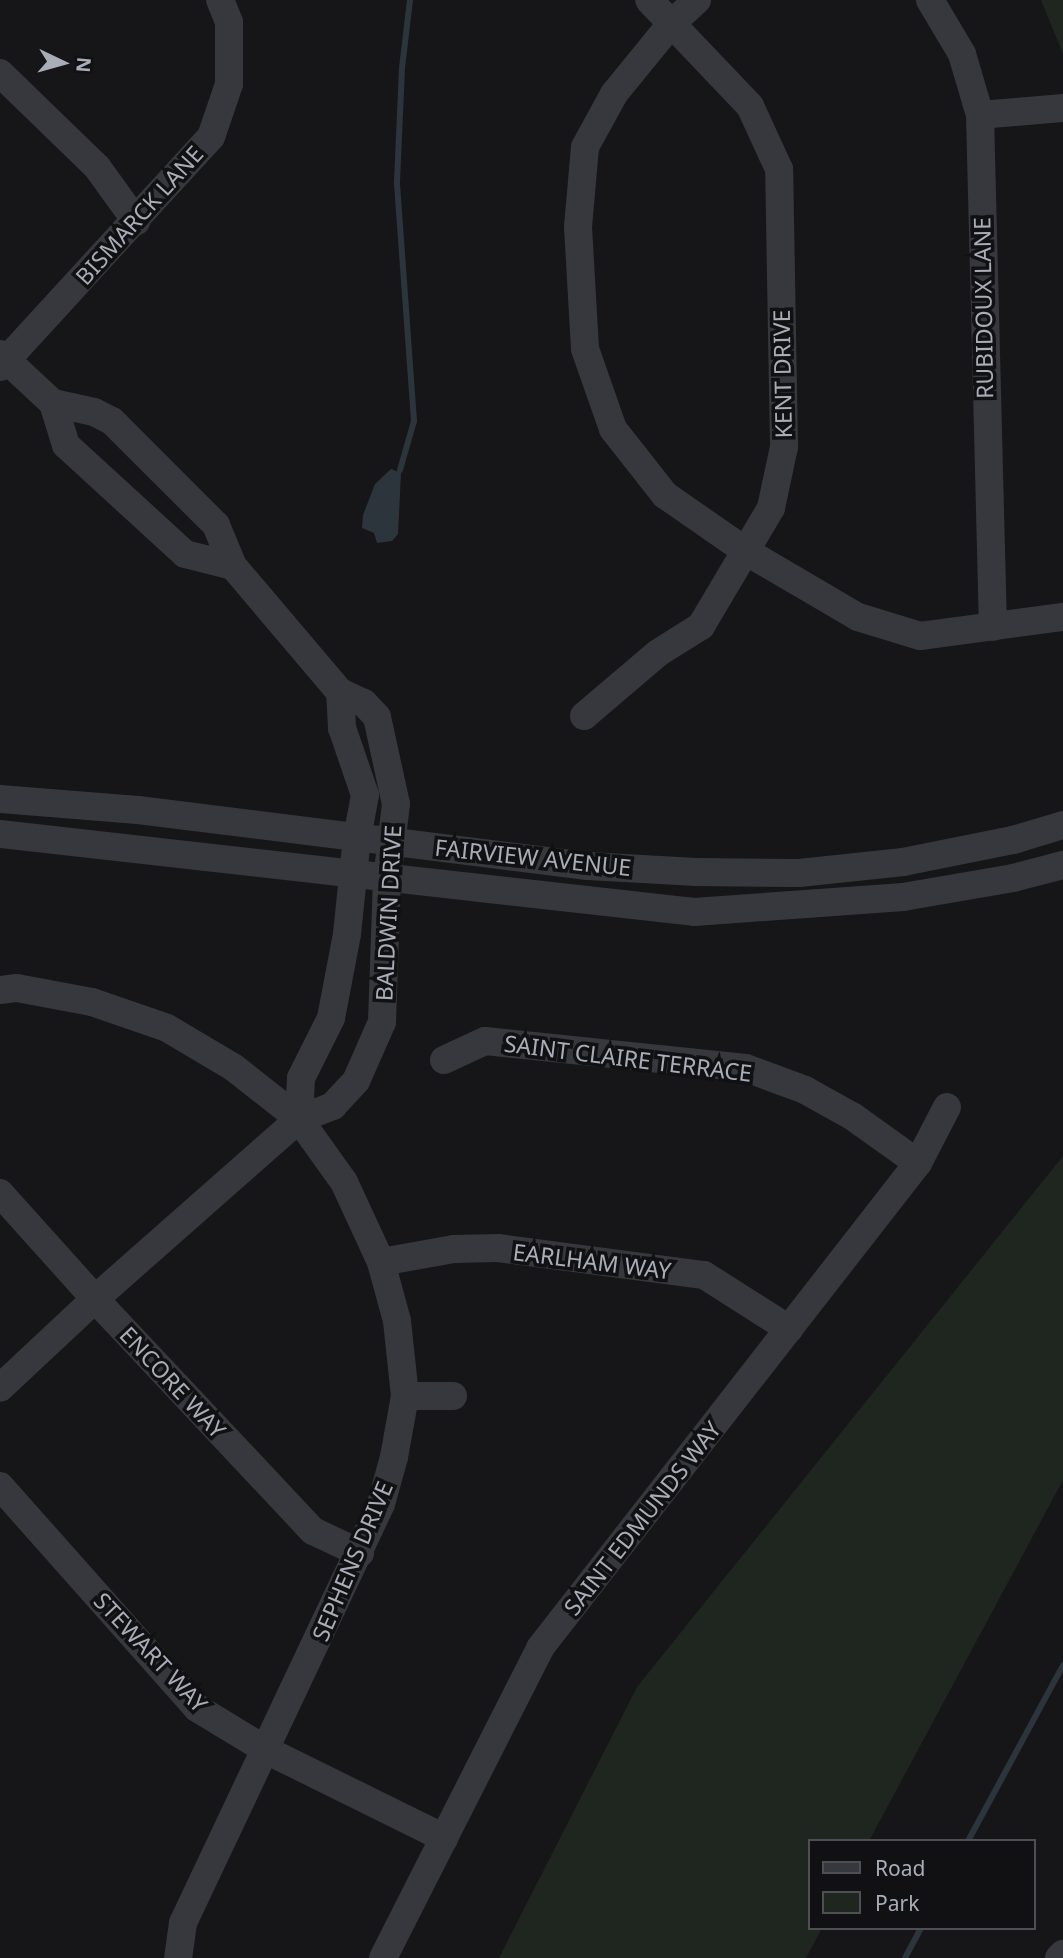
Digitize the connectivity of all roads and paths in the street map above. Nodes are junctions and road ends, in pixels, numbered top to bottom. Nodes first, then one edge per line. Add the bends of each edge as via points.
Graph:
1 (219, 0) edge
2 (649, 0) edge
3 (697, 0) edge
4 (930, 0) edge
5 (671, 24) junction
6 (0, 73) edge
7 (1063, 108) edge
8 (980, 115) junction
9 (136, 221) junction
10 (2, 360) edge
11 (53, 402) junction
12 (747, 552) junction
13 (233, 566) junction
14 (1063, 617) edge
15 (993, 627) junction
16 (340, 692) junction
17 (584, 716) dead end
18 (0, 799) edge
19 (1063, 825) edge
20 (0, 834) edge
21 (357, 838) junction
22 (391, 842) junction
23 (1063, 864) edge
24 (353, 875) junction
25 (387, 879) junction
26 (0, 990) edge
27 (444, 1060) dead end
28 (947, 1107) dead end
29 (299, 1119) junction
30 (918, 1163) junction
31 (0, 1193) edge
32 (381, 1262) junction
33 (95, 1299) junction
34 (789, 1329) junction
35 (0, 1388) edge
36 (405, 1396) junction
37 (453, 1396) dead end
38 (0, 1486) edge
39 (360, 1553) junction
40 (266, 1750) junction
41 (444, 1838) junction
42 (1063, 1954) edge
43 (178, 1958) edge
44 (383, 1958) edge
45 (1059, 1958) edge

1 - 9 street, BISMARCK LANE via 229,22 229,84 211,137
2 - 5 street, KENT DRIVE
3 - 5 street
4 - 8 street, RUBIDOUX LANE via 961,54
5 - 12 street, KENT DRIVE via 750,106 779,169 784,447 771,508
5 - 12 street via 614,94 585,147 578,228 585,349 614,429 665,495
6 - 9 street via 97,167
7 - 8 street
8 - 15 street, RUBIDOUX LANE
9 - 10 street, BISMARCK LANE
10 - 11 street, BALDWIN DRIVE
11 - 13 street, BALDWIN DRIVE via 112,421 216,525
11 - 13 street via 66,445 185,554
12 - 15 street via 870,621 920,636
12 - 17 street, KENT DRIVE via 701,626 658,653
13 - 16 street, BALDWIN DRIVE
14 - 15 street
16 - 21 street, BALDWIN DRIVE via 342,728 365,795
16 - 22 street, BALDWIN DRIVE via 364,703 377,717 396,804
18 - 21 street, FAIRVIEW AVENUE via 138,810
19 - 22 street, FAIRVIEW AVENUE via 903,862 799,873 587,866
20 - 24 street, FAIRVIEW AVENUE
21 - 22 street, FAIRVIEW AVENUE
21 - 24 street, BALDWIN DRIVE
22 - 25 street, BALDWIN DRIVE
23 - 25 street, FAIRVIEW AVENUE via 1013,878 903,897 694,912
24 - 25 street, FAIRVIEW AVENUE
24 - 29 street, BALDWIN DRIVE via 331,1018 301,1078
25 - 29 street, BALDWIN DRIVE via 382,1022 356,1081 333,1107
26 - 29 street, SEPHENS DRIVE via 17,988 92,1002 167,1028 233,1067
27 - 30 street, SAINT CLAIRE TERRACE via 485,1041 746,1068 804,1090 852,1116
28 - 30 street, SAINT EDMUNDS WAY
29 - 32 street, SEPHENS DRIVE via 344,1182
29 - 33 street, BALDWIN DRIVE
30 - 34 street, SAINT EDMUNDS WAY
31 - 33 street, ENCORE WAY
32 - 34 street, EARLHAM WAY via 454,1249 498,1248 704,1275
32 - 36 street, SEPHENS DRIVE via 397,1321
33 - 35 street, BALDWIN DRIVE
33 - 39 street, ENCORE WAY via 313,1531
34 - 41 street, SAINT EDMUNDS WAY via 540,1648
36 - 37 street
36 - 39 street, SEPHENS DRIVE via 382,1504
38 - 40 street, STEWART WAY via 197,1708
39 - 40 street, SEPHENS DRIVE
40 - 41 street, STEWART WAY
40 - 43 street, SEPHENS DRIVE via 183,1923
41 - 44 street, SAINT EDMUNDS WAY
42 - 45 street

